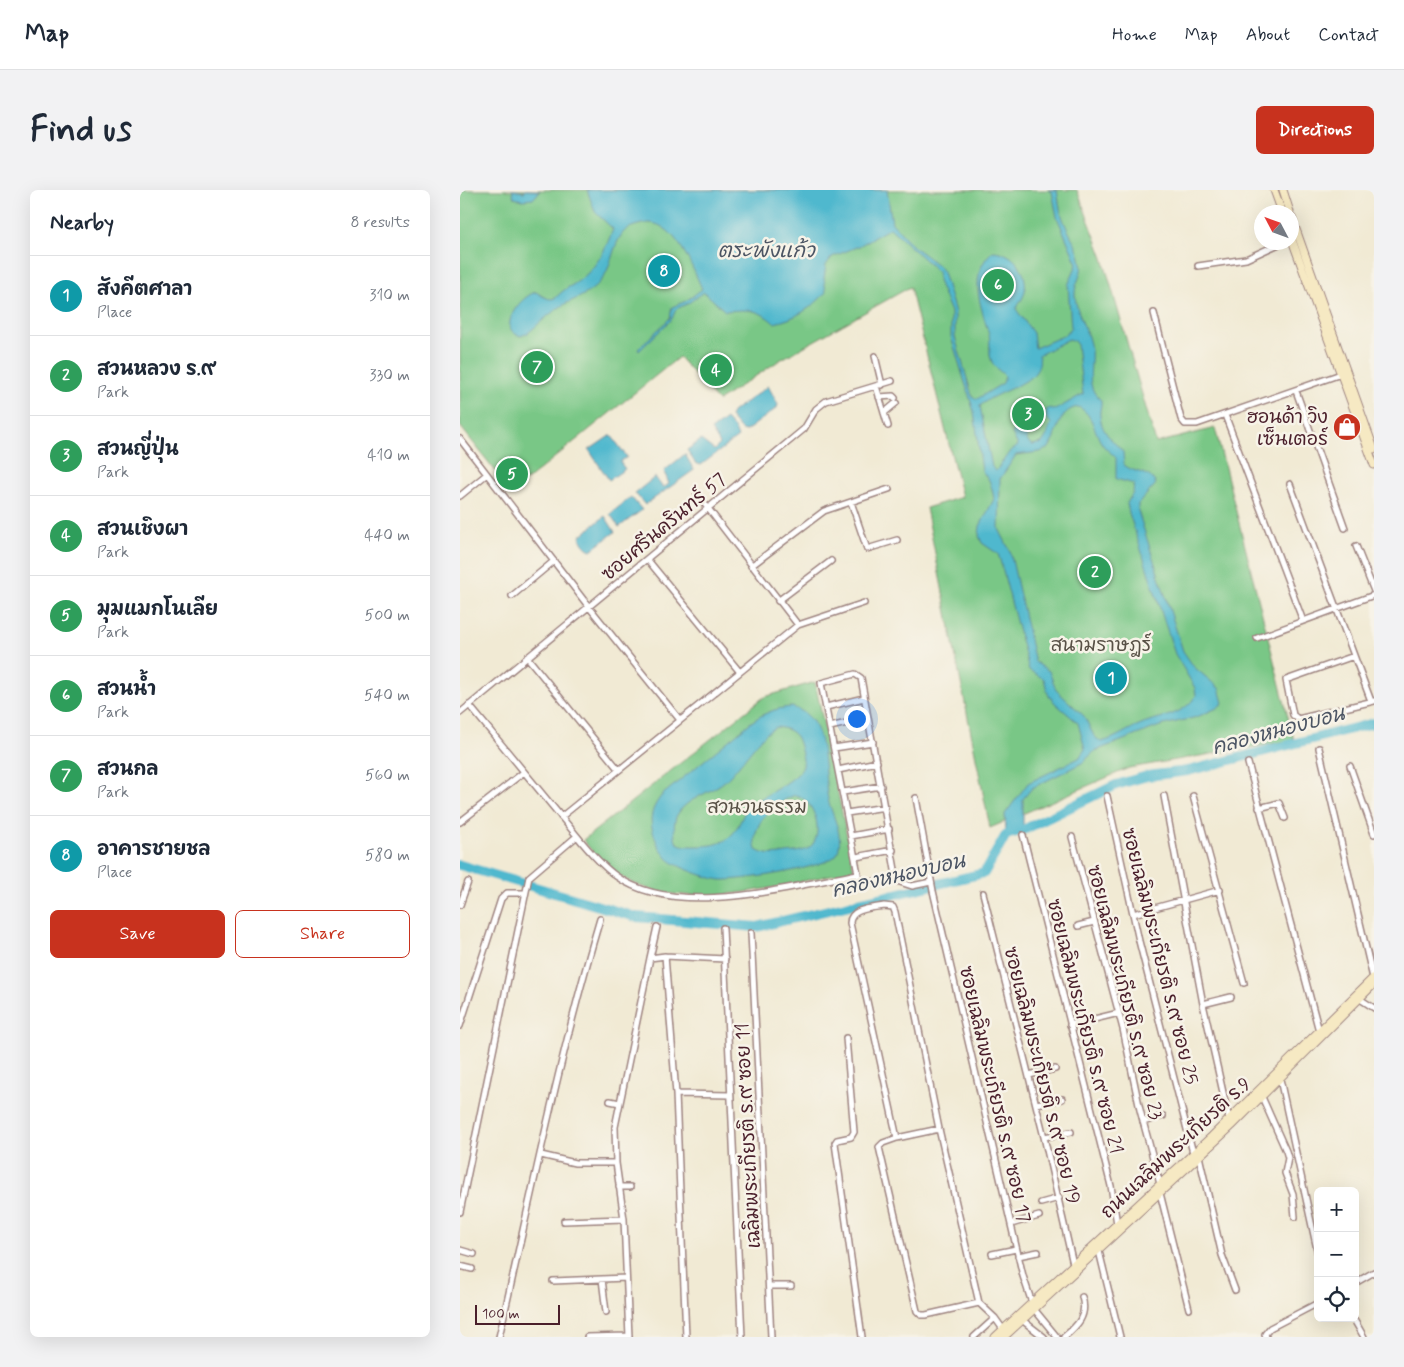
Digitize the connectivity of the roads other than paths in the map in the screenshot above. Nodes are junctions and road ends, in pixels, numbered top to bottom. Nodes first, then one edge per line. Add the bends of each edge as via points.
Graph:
1 (1274, 190) edge
2 (1283, 190) edge
3 (1279, 205) edge
4 (1288, 205) edge
5 (1299, 238) edge
6 (1271, 250) edge
7 (1296, 250) edge
8 (1198, 266) dead end
9 (1154, 313) dead end
10 (875, 356) dead end
11 (1340, 374) junction
12 (892, 381) dead end
13 (879, 385) junction
14 (1296, 391) junction
15 (879, 397) junction
16 (884, 413) junction
17 (1225, 415) junction
18 (888, 426) dead end
19 (460, 439) edge
20 (1374, 449) edge
21 (1374, 465) edge
22 (487, 474) junction
23 (1290, 484) dead end
24 (889, 489) dead end
25 (697, 494) dead end
26 (460, 496) edge
27 (851, 502) junction
28 (708, 508) junction
29 (1345, 528) dead end
30 (897, 540) dead end
31 (1356, 546) dead end
32 (647, 559) junction
33 (831, 560) dead end
34 (554, 561) junction
35 (751, 566) junction
36 (1374, 591) edge
37 (1374, 595) edge
38 (512, 596) dead end
39 (778, 601) junction
40 (864, 603) dead end
41 (589, 607) junction
42 (1338, 609) junction
43 (1303, 622) junction
44 (798, 625) junction
45 (1257, 638) dead end
46 (1354, 656) junction
47 (527, 657) junction
48 (739, 671) junction
49 (864, 698) junction
50 (1372, 701) edge
51 (469, 705) junction
52 (826, 706) junction
53 (460, 713) edge
54 (868, 718) junction
55 (680, 720) junction
56 (830, 727) junction
57 (873, 742) junction
58 (834, 748) junction
59 (1319, 748) dead end
60 (877, 762) junction
61 (1248, 763) dead end
62 (1350, 766) dead end
63 (619, 770) junction
64 (838, 770) junction
65 (524, 772) junction
66 (881, 786) junction
67 (843, 792) junction
68 (1107, 796) dead end
69 (1164, 796) dead end
70 (1194, 796) dead end
71 (916, 798) dead end
72 (885, 806) junction
73 (1259, 808) junction
74 (847, 813) junction
75 (561, 817) junction
76 (1285, 818) dead end
77 (460, 822) edge
78 (889, 829) junction
79 (1374, 834) edge
80 (1023, 835) dead end
81 (577, 836) junction
82 (851, 836) junction
83 (1072, 837) dead end
84 (893, 850) junction
85 (856, 857) junction
86 (858, 874) junction
87 (896, 878) junction
88 (468, 882) dead end
89 (931, 882) junction
90 (1220, 890) junction
91 (525, 893) junction
92 (983, 893) dead end
93 (1184, 900) junction
94 (460, 905) edge
95 (1133, 914) junction
96 (600, 919) dead end
97 (1094, 922) junction
98 (1078, 926) dead end
99 (656, 927) dead end
100 (723, 928) dead end
101 (751, 933) dead end
102 (665, 956) junction
103 (650, 958) junction
104 (725, 958) junction
105 (1244, 983) dead end
106 (1373, 983) edge
107 (1230, 997) dead end
108 (1360, 999) junction
109 (1203, 1004) junction
110 (1374, 1008) edge
111 (1118, 1013) junction
112 (1070, 1025) junction
113 (460, 1026) edge
114 (1319, 1031) junction
115 (846, 1038) dead end
116 (1055, 1069) dead end
117 (1029, 1075) junction
118 (1280, 1079) junction
119 (676, 1094) junction
120 (730, 1095) junction
121 (1262, 1096) junction
122 (1062, 1099) dead end
123 (610, 1101) dead end
124 (620, 1103) junction
125 (1036, 1104) junction
126 (1163, 1116) dead end
127 (1229, 1120) junction
128 (1143, 1122) junction
129 (939, 1129) junction
130 (1072, 1132) dead end
131 (1044, 1137) junction
132 (897, 1138) junction
133 (541, 1155) junction
134 (1196, 1155) junction
135 (616, 1163) junction
136 (1160, 1184) junction
137 (619, 1187) junction
138 (630, 1187) dead end
139 (1160, 1193) junction
140 (1059, 1198) junction
141 (1041, 1203) dead end
142 (460, 1212) edge
143 (1039, 1216) dead end
144 (1295, 1217) dead end
145 (624, 1220) junction
146 (564, 1221) dead end
147 (1011, 1224) junction
148 (1117, 1224) junction
149 (1314, 1236) edge
150 (1016, 1249) junction
151 (460, 1250) edge
152 (1099, 1251) junction
153 (1038, 1252) dead end
154 (474, 1254) dead end
155 (992, 1254) dead end
156 (1018, 1256) junction
157 (1074, 1264) junction
158 (460, 1266) edge
159 (472, 1269) dead end
160 (1374, 1272) edge
161 (626, 1278) junction
162 (602, 1279) junction
163 (553, 1281) dead end
164 (1359, 1281) edge
165 (769, 1286) junction
166 (791, 1286) dead end
167 (1235, 1290) dead end
168 (1082, 1297) dead end
169 (979, 1303) junction
170 (1314, 1305) edge
171 (1033, 1306) junction
172 (1189, 1309) dead end
173 (606, 1312) dead end
174 (995, 1318) junction
175 (1022, 1320) junction
176 (1355, 1322) edge
177 (1005, 1335) edge
178 (629, 1336) edge
179 (500, 1337) edge
180 (589, 1337) edge
181 (686, 1337) edge
182 (742, 1337) edge
183 (771, 1337) edge
184 (862, 1337) edge
185 (974, 1337) edge
186 (995, 1337) edge
187 (1044, 1337) edge
188 (1057, 1337) edge
189 (1064, 1337) edge
190 (1120, 1337) edge
191 (1266, 1337) edge
192 (1364, 1337) edge

1 - 3 main road
2 - 4 main road
5 - 20 main road
6 - 8 street via 1246,259
7 - 11 main road
9 - 17 street via 1182,419 1190,425
10 - 13 street
11 - 14 street
11 - 21 main road
12 - 13 street, ซอยศรีนครินทร์ 57
13 - 15 street
13 - 28 street, ซอยศรีนครินทร์ 57 via 826,401 816,408 804,429
14 - 17 street
14 - 29 street
15 - 16 street
15 - 16 street via 891,395 895,400
16 - 18 street
17 - 43 street
19 - 22 street
22 - 26 street
22 - 34 street
23 - 42 street
24 - 27 street
25 - 28 street
27 - 30 street via 867,549
27 - 35 street via 824,511
28 - 32 street, ซอยศรีนครินทร์ 57
28 - 35 street
31 - 36 street
32 - 41 street, ซอยศรีนครินทร์ 57
32 - 48 street
33 - 39 street
34 - 38 street
34 - 41 street
35 - 39 street
37 - 42 street
39 - 44 street
40 - 44 street
41 - 47 street, ซอยศรีนครินทร์ 57
41 - 55 street
42 - 43 street
42 - 46 street
43 - 45 street
44 - 48 street
46 - 50 street
46 - 50 street via 1286,680 1293,715 1298,719
47 - 51 street, ซอยศรีนครินทร์ 57
47 - 63 street
48 - 55 street
49 - 52 street
49 - 52 street via 861,678 856,674 821,683
49 - 54 street
51 - 53 street, ซอยศรีนครินทร์ 57
51 - 65 street
52 - 56 street
54 - 56 street
54 - 57 street
55 - 63 street
56 - 58 street
57 - 58 street
57 - 60 street
58 - 64 street
59 - 106 street
60 - 64 street
60 - 66 street
61 - 73 street
62 - 79 street
63 - 75 street
64 - 67 street
65 - 75 street
65 - 77 street
66 - 67 street
66 - 72 street
67 - 74 street
68 - 95 street, ซอยเฉลิมพระเกียรติ ร.๙ ซอย 25
69 - 93 street
70 - 90 street
71 - 89 street, ซอยเฉลิมพระเกียรติ ร.๙ ซอย 17
72 - 74 street
72 - 78 street
73 - 76 street via 1279,803
73 - 114 street
74 - 82 street
75 - 81 street
78 - 82 street
78 - 84 street
80 - 112 street, ซอยเฉลิมพระเกียรติ ร.๙ ซอย 21
81 - 86 street via 595,858 618,877 666,896 738,896
81 - 91 street via 536,869 529,877
82 - 85 street
83 - 97 street, ซอยเฉลิมพระเกียรติ ร.๙ ซอย 23
84 - 85 street
84 - 87 street
85 - 86 street
86 - 87 street via 860,884
87 - 89 street via 900,883 912,886
88 - 94 street
89 - 147 street, ซอยเฉลิมพระเกียรติ ร.๙ ซอย 17
90 - 93 street
90 - 105 street
91 - 113 street via 507,893 501,899
91 - 142 street
92 - 117 street, ซอยเฉลิมพระเกียรติ ร.๙ ซอย 19
93 - 95 street
93 - 109 street
95 - 134 street, ซอยเฉลิมพระเกียรติ ร.๙ ซอย 25
96 - 133 street
97 - 98 street
97 - 111 street, ซอยเฉลิมพระเกียรติ ร.๙ ซอย 23
99 - 103 street
100 - 104 street
101 - 165 street, เฉลิมพระเกียรติ ร.๙ ซอย 11
102 - 103 street
102 - 104 street
102 - 119 street
103 - 124 street
104 - 120 street
106 - 108 main road, ถนนเฉลิมพระเกียรติ ร.9
106 - 114 main road, ถนนเฉลิมพระเกียรติ ร.9
107 - 109 street
108 - 110 street
108 - 118 main road, ถนนเฉลิมพระเกียรติ ร.9
109 - 127 street
111 - 112 street
111 - 128 street, ซอยเฉลิมพระเกียรติ ร.๙ ซอย 23
112 - 148 street, ซอยเฉลิมพระเกียรติ ร.๙ ซอย 21 via 1111,1186
114 - 127 main road, ถนนเฉลิมพระเกียรติ ร.9
115 - 184 street via 854,1132 851,1137 835,1143
116 - 117 street
117 - 125 street, ซอยเฉลิมพระเกียรติ ร.๙ ซอย 19
118 - 121 main road, ถนนเฉลิมพระเกียรติ ร.9
118 - 149 street
119 - 120 street
119 - 181 street
120 - 182 street
121 - 134 main road, ถนนเฉลิมพระเกียรติ ร.9
121 - 144 street via 1288,1158 1285,1174 1293,1194
122 - 125 street
123 - 124 street
124 - 135 street via 615,1127
125 - 131 street, ซอยเฉลิมพระเกียรติ ร.๙ ซอย 19
126 - 128 street
127 - 134 main road, ถนนเฉลิมพระเกียรติ ร.9
128 - 136 street, ซอยเฉลิมพระเกียรติ ร.๙ ซอย 23
129 - 132 street
129 - 132 street via 894,908 860,911 852,915 850,923
129 - 169 street
130 - 131 street
131 - 140 street, ซอยเฉลิมพระเกียรติ ร.๙ ซอย 19
132 - 169 street via 879,1147 917,1311 926,1315
133 - 135 street via 575,1163
133 - 179 street
134 - 136 main road, ถนนเฉลิมพระเกียรติ ร.9
134 - 139 main road, ถนนเฉลิมพระเกียรติ ร.9
134 - 167 street, ซอยเฉลิมพระเกียรติ ร.๙ ซอย 25 via 1222,1255
135 - 137 street
136 - 148 main road, ถนนเฉลิมพระเกียรติ ร.9
137 - 138 street
137 - 145 street
139 - 152 main road, ถนนเฉลิมพระเกียรติ ร.9
139 - 172 street
140 - 141 street
140 - 157 street, ซอยเฉลิมพระเกียรติ ร.๙ ซอย 19
143 - 147 street
145 - 146 street
145 - 161 street
147 - 150 street, ซอยเฉลิมพระเกียรติ ร.๙ ซอย 17
148 - 157 main road, ถนนเฉลิมพระเกียรติ ร.9
150 - 155 street
150 - 156 street, ซอยเฉลิมพระเกียรติ ร.๙ ซอย 17
151 - 154 street
152 - 171 main road, ถนนเฉลิมพระเกียรติ ร.9
152 - 190 street
153 - 156 street
156 - 171 street, ซอยเฉลิมพระเกียรติ ร.๙ ซอย 17
157 - 171 main road, ถนนเฉลิมพระเกียรติ ร.9
158 - 159 street
160 - 164 street
161 - 162 street
161 - 178 street
162 - 163 street
162 - 173 street
165 - 166 street
165 - 183 street, เฉลิมพระเกียรติ ร.๙ ซอย 11
168 - 189 street via 1082,1318
169 - 174 street
170 - 191 street via 1270,1328
171 - 175 main road, ถนนเฉลิมพระเกียรติ ร.9
171 - 177 main road, ถนนเฉลิมพระเกียรติ ร.9
171 - 188 street
174 - 177 street
174 - 185 street
175 - 177 main road, ถนนเฉลิมพระเกียรติ ร.9
175 - 187 street
176 - 192 street
177 - 186 main road, ถนนเฉลิมพระเกียรติ ร.9
178 - 180 street

